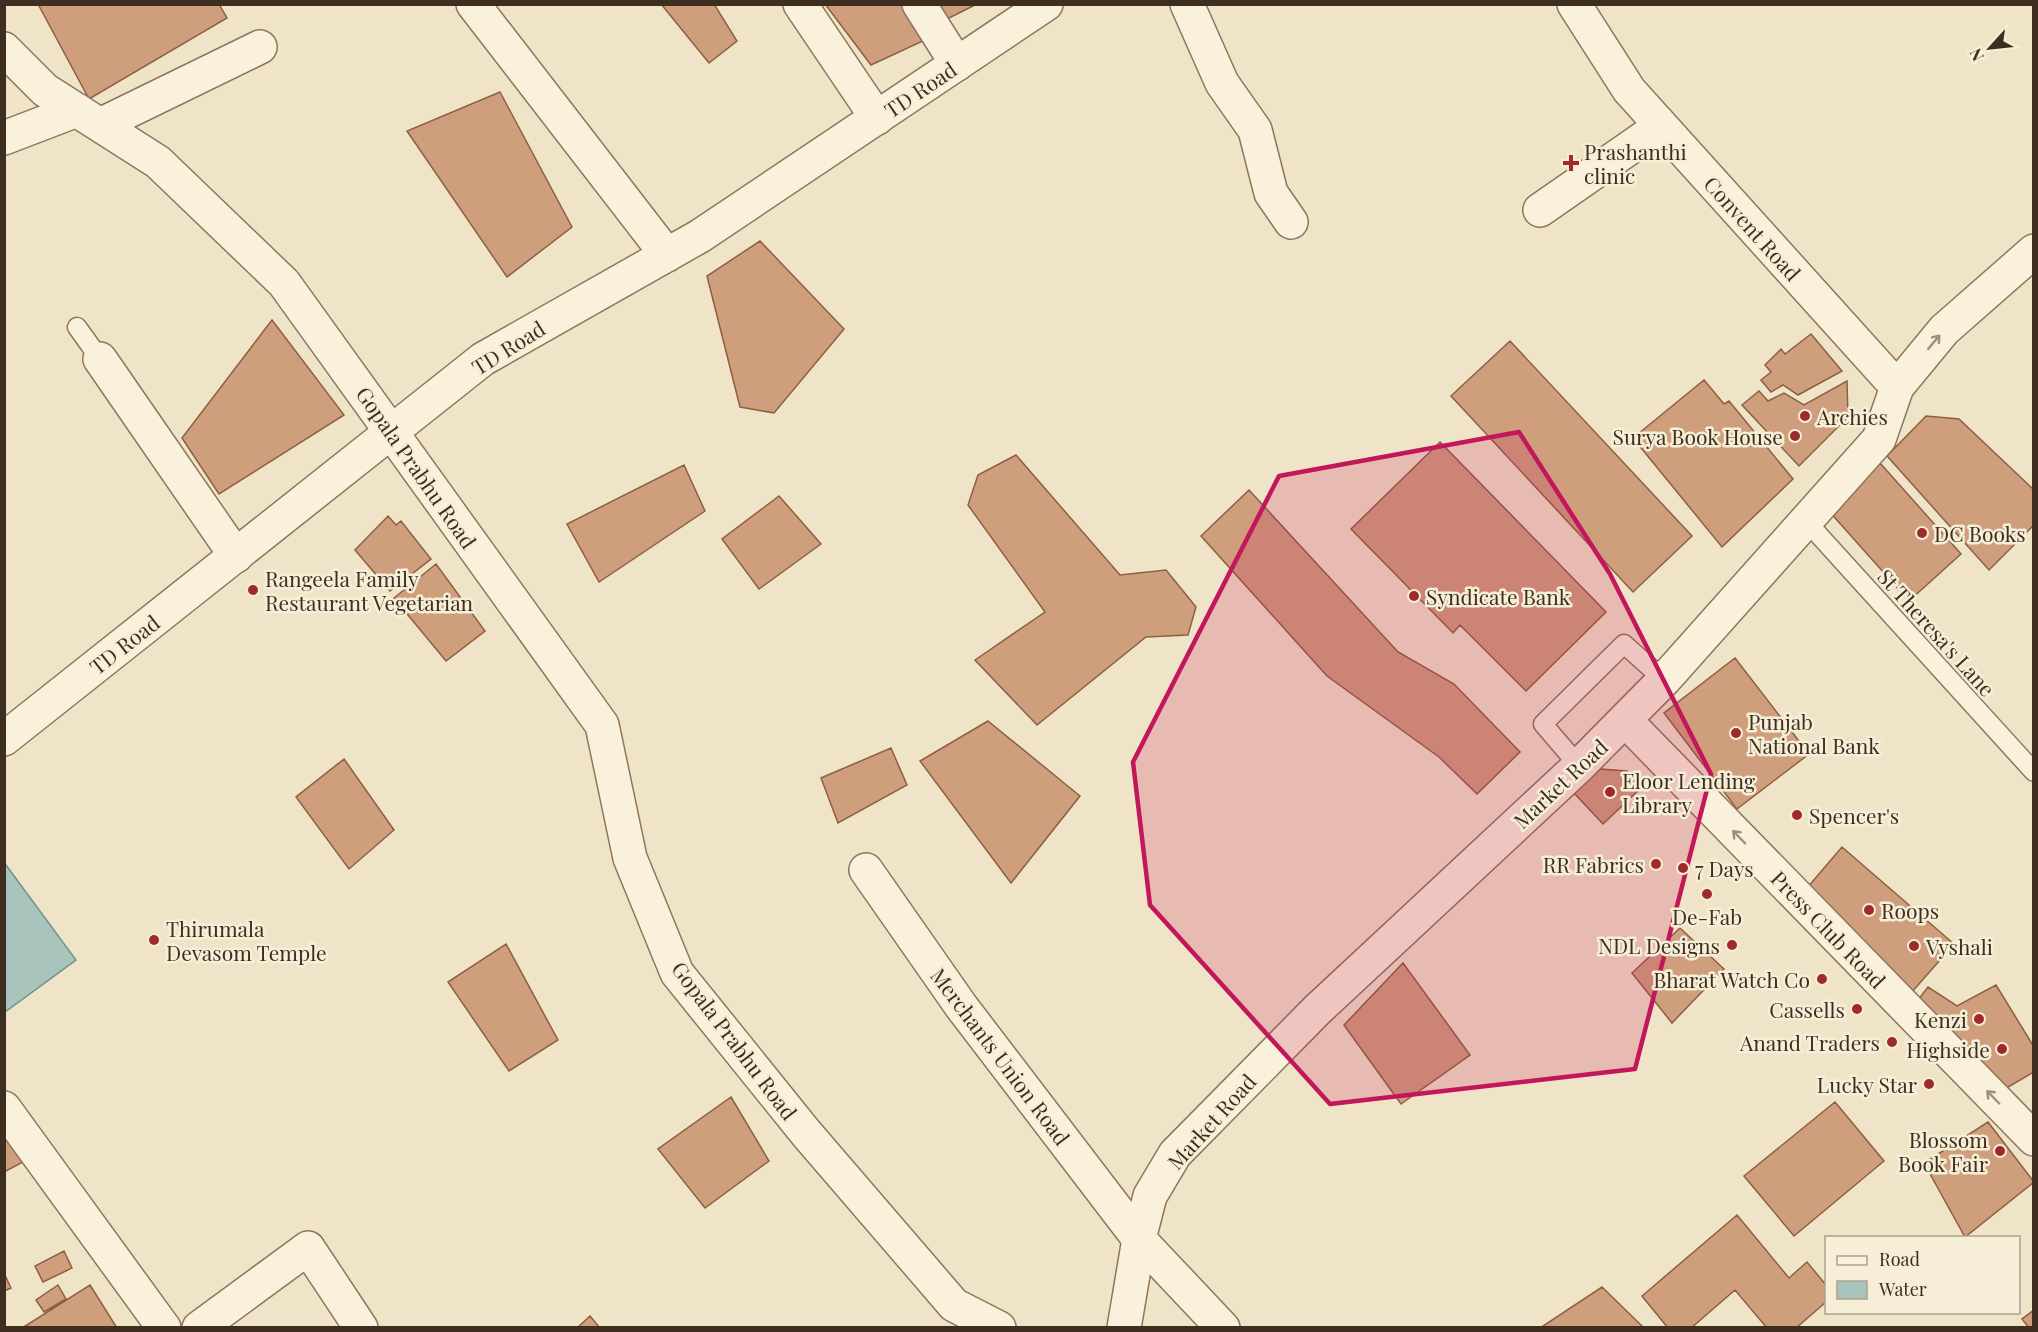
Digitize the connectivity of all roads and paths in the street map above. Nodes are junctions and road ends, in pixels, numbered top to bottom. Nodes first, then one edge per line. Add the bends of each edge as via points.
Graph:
1 (473, 4) edge
2 (800, 4) edge
3 (919, 4) edge
4 (1046, 4) edge
5 (1187, 4) edge
6 (1574, 4) edge
7 (260, 47) dead end
8 (4, 50) edge
9 (957, 64) junction
10 (89, 118) junction
11 (877, 118) junction
12 (1661, 126) junction
13 (4, 138) edge
14 (1540, 210) dead end
15 (1291, 222) dead end
16 (2034, 251) edge
17 (667, 255) junction
18 (77, 327) dead end
19 (100, 359) joint
20 (1897, 387) junction
21 (393, 432) junction
22 (1806, 522) junction
23 (236, 556) junction
24 (1664, 680) junction
25 (1625, 720) junction
26 (4, 739) edge
27 (1579, 766) junction
28 (2034, 772) edge
29 (866, 870) dead end
30 (4, 1108) edge
31 (2034, 1139) edge
32 (1139, 1239) junction
33 (164, 1328) edge
34 (199, 1328) edge
35 (361, 1328) edge
36 (999, 1328) edge
37 (1124, 1328) edge
38 (1223, 1328) edge

1 - 17 street
2 - 11 street
3 - 9 street
4 - 9 street, TD Road
5 - 15 street via 1222,83 1255,130 1270,193
6 - 12 street, Convent Road via 1629,90
7 - 10 street
8 - 10 street, Gopala Prabhu Road via 45,90
9 - 11 street, TD Road
10 - 13 street
10 - 21 street, Gopala Prabhu Road via 158,162 284,283
11 - 17 street, TD Road
12 - 14 street
12 - 20 street, Convent Road
20 -> 16 street, Market Road via 1944,330
17 - 21 street, TD Road via 483,359
18 - 19 lane
19 - 23 street
20 - 22 street, Market Road via 1879,439
21 - 23 street, TD Road
21 - 36 street, Gopala Prabhu Road via 602,725 630,858 677,973 806,1133 954,1305
22 - 24 street, Market Road
22 - 28 lane, St Theresa's Lane
23 - 26 street, TD Road
24 - 25 street, Market Road
24 - 27 lane via 1624,644 1543,723
25 - 27 street, Market Road
31 -> 25 street, Press Club Road
27 - 32 street, Market Road via 1317,1010 1175,1154 1150,1196
29 - 32 street, Merchants Union Road via 961,1006
30 - 33 street
32 - 37 street, Market Road
32 - 38 street, Merchants Union Road
34 - 35 street via 308,1248

